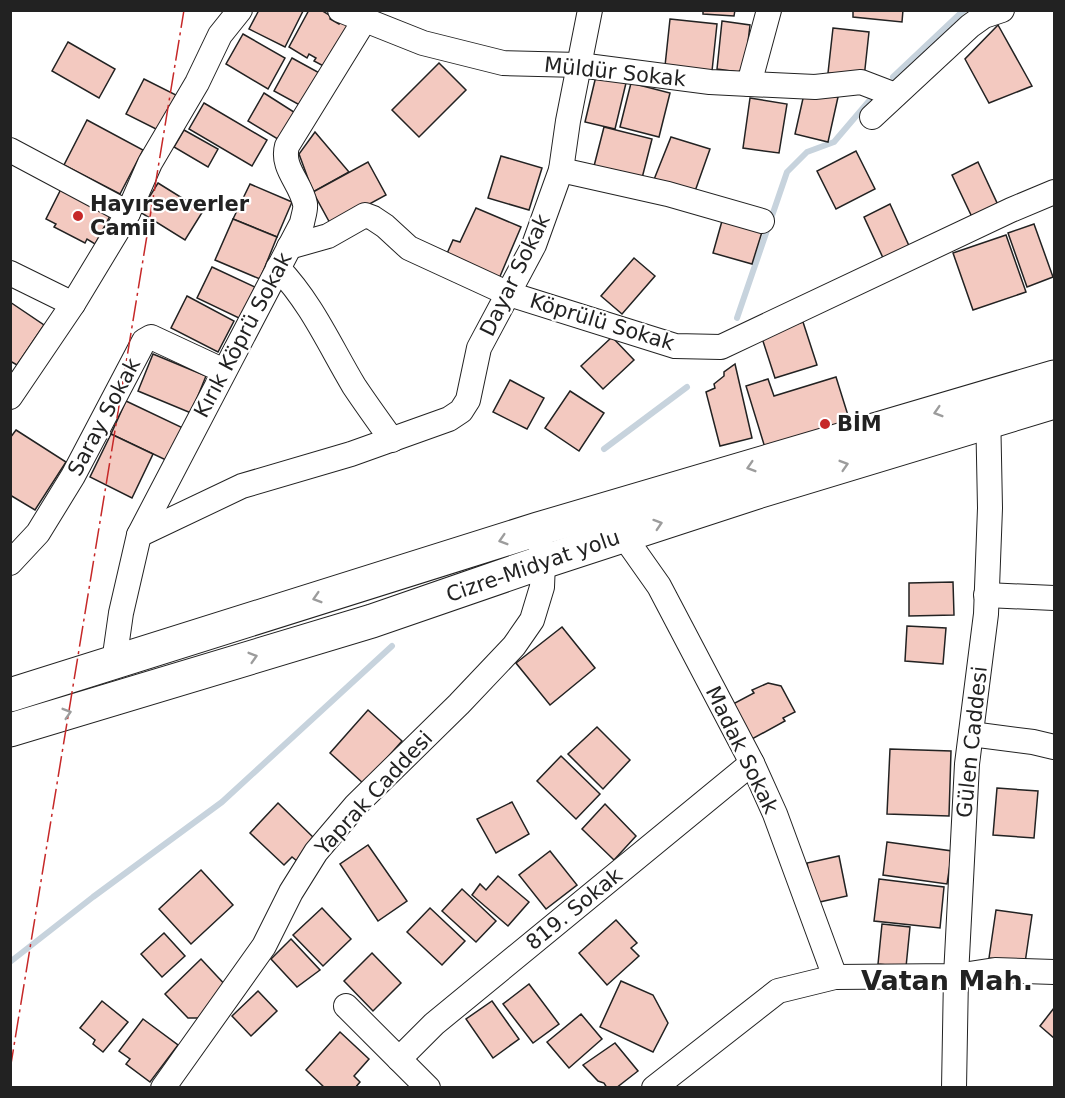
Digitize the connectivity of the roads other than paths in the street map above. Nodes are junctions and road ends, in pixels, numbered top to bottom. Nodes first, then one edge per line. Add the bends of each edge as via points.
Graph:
1 (240, 10) edge
2 (340, 10) edge
3 (590, 10) edge
4 (769, 10) edge
5 (1002, 10) edge
6 (364, 21) junction
7 (579, 65) junction
8 (749, 84) junction
9 (895, 95) junction
10 (872, 117) dead end
11 (10, 150) edge
12 (561, 170) junction
13 (1054, 192) edge
14 (128, 213) junction
15 (762, 221) dead end
16 (289, 247) junction
17 (278, 268) junction
18 (10, 273) edge
19 (508, 294) junction
20 (73, 304) junction
21 (224, 371) junction
22 (1054, 377) edge
23 (10, 397) edge
24 (1054, 402) edge
25 (988, 409) junction
26 (392, 440) junction
27 (538, 529) junction
28 (139, 535) junction
29 (623, 535) junction
30 (543, 562) junction
31 (10, 563) edge
32 (986, 595) junction
33 (1054, 598) edge
34 (114, 662) junction
35 (10, 695) edge
36 (10, 730) edge
37 (971, 734) junction
38 (1054, 747) edge
39 (752, 763) junction
40 (1054, 972) edge
41 (956, 976) junction
42 (835, 977) junction
43 (346, 1006) dead end
44 (410, 1076) edge
45 (163, 1088) edge
46 (654, 1088) edge
47 (954, 1088) edge

1 - 14 street via 220,35 150,163
2 - 6 street, Müldür Sokak
3 - 7 street, Dayar Sokak
4 - 8 street
5 - 9 street via 970,26
6 - 7 street, Müldür Sokak via 423,43 503,63
6 - 16 street, Kırık Köprü Sokak via 287,146 289,169 305,205 302,223
7 - 8 street, Müldür Sokak
7 - 12 street, Dayar Sokak
8 - 9 street, Müldür Sokak via 815,87 861,82
9 - 10 street
11 - 14 street
12 - 15 street via 668,194
12 - 19 street, Dayar Sokak via 534,245
13 - 19 street, Köprülü Sokak via 721,346 675,346
14 - 20 street
16 - 17 street, Kırık Köprü Sokak
16 - 19 street, Köprülü Sokak via 328,236 365,216 385,226 409,248
17 - 21 street, Kırık Köprü Sokak
17 - 26 street via 312,310 354,386
18 - 20 street
19 - 26 street, Dayar Sokak via 478,348 468,400 461,411
20 - 23 street
21 - 28 street, Kırık Köprü Sokak
21 - 31 street, Saray Sokak via 151,337 144,341 73,476 38,533
22 - 25 highway, Cizre-Midyat yolu
24 - 25 highway, Cizre-Midyat yolu
25 -> 27 highway, Cizre-Midyat yolu
29 -> 25 highway, Cizre-Midyat yolu
25 - 32 street, Gülen Caddesi via 990,508
26 - 28 street, Dayar Sokak via 242,486
27 - 30 street, Yaprak Caddesi
27 -> 34 highway, Cizre-Midyat yolu
28 - 34 street, Kırık Köprü Sokak
29 - 30 highway, Cizre-Midyat yolu
29 - 39 street, Madak Sokak via 659,586
36 -> 30 highway, Cizre-Midyat yolu via 372,621
30 - 45 street, Yaprak Caddesi via 542,587 532,620 514,646 356,805 316,852 264,946
32 - 33 street
32 - 37 street, Gülen Caddesi
34 - 35 highway, Cizre-Midyat yolu
37 - 38 street
37 - 41 street, Gülen Caddesi
39 - 42 street, Madak Sokak via 775,814
39 - 44 street, 819. Sokak via 434,1024
40 - 41 street via 995,970
41 - 42 street
41 - 47 street, Gülen Caddesi
42 - 46 street via 778,991
43 - 44 street

